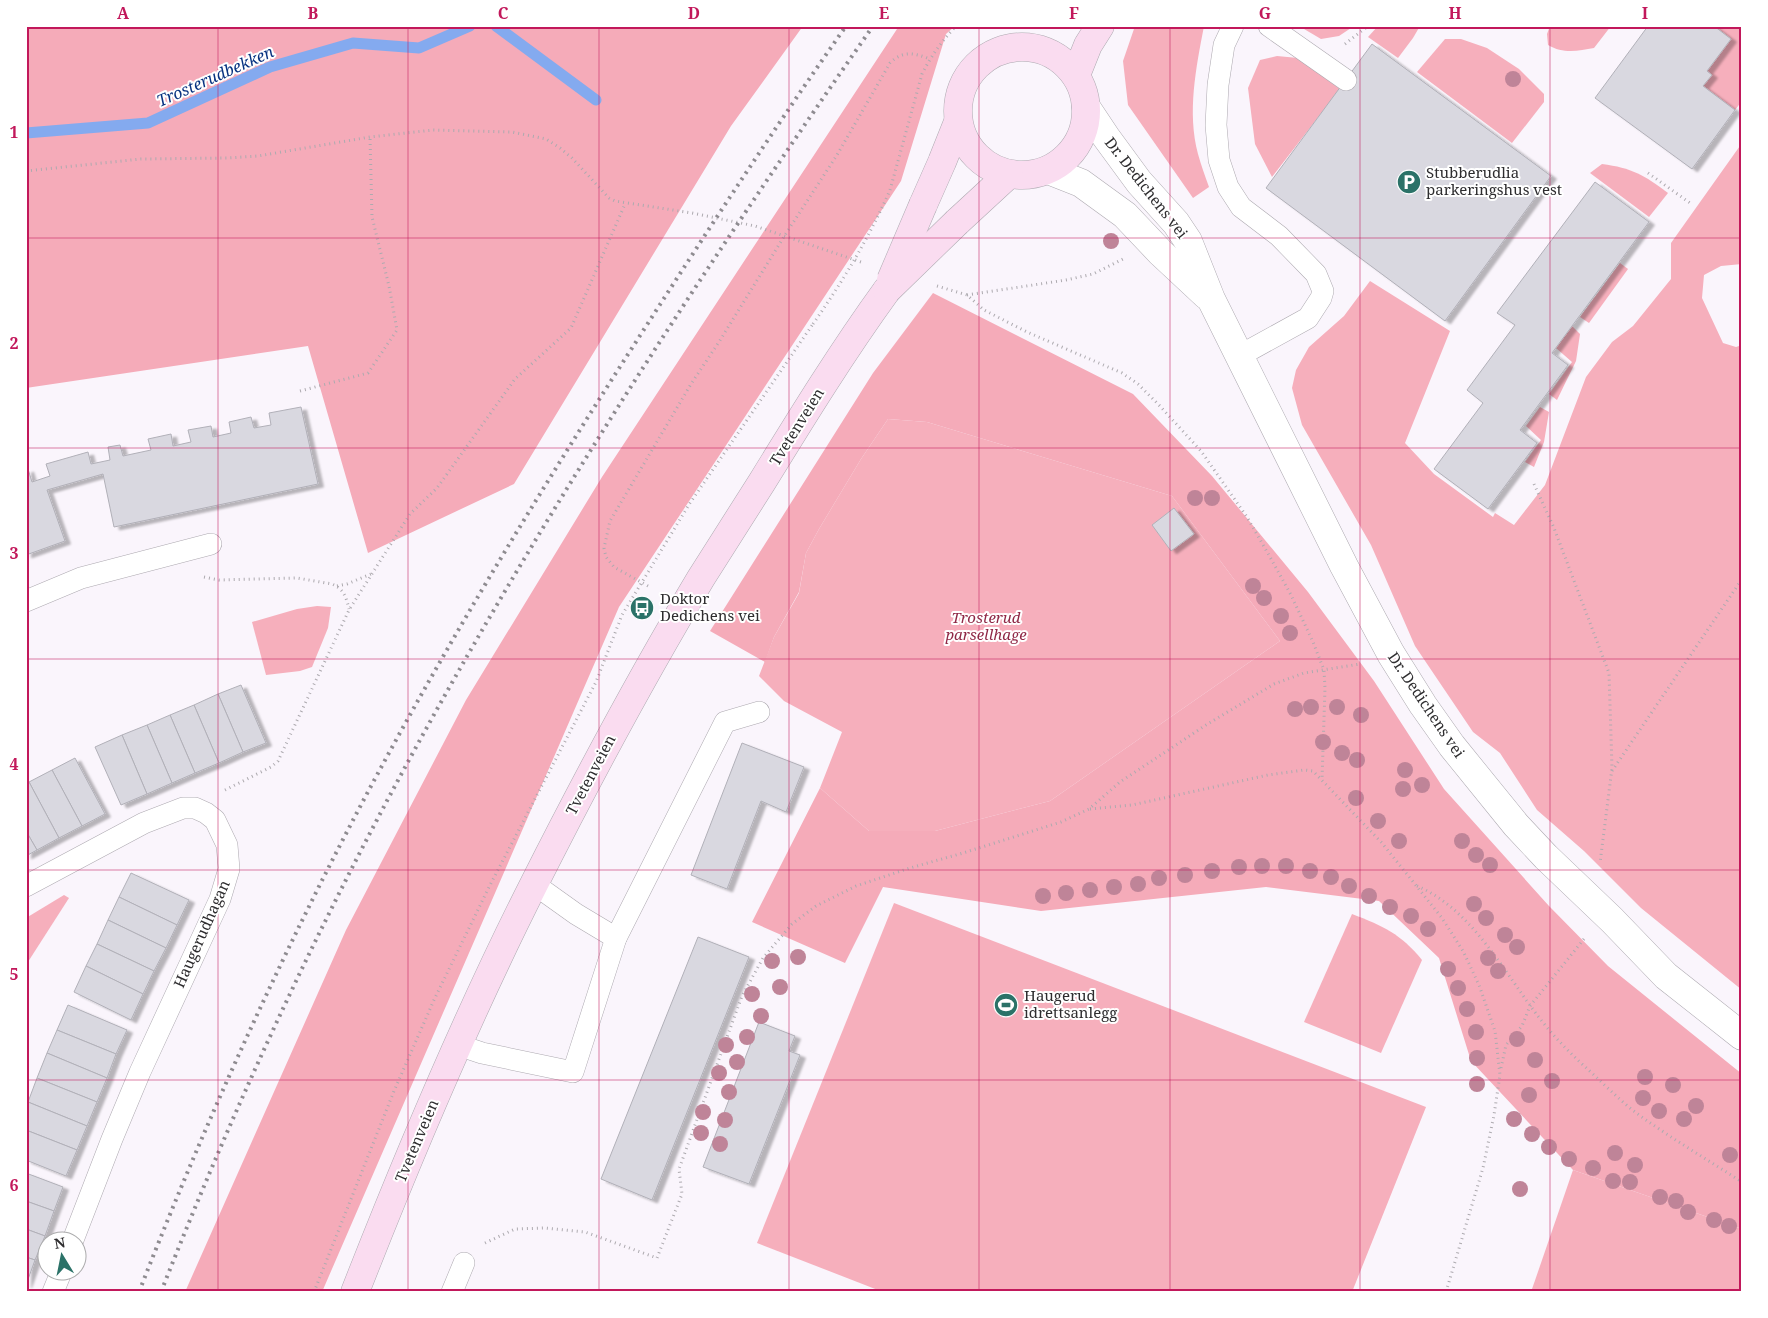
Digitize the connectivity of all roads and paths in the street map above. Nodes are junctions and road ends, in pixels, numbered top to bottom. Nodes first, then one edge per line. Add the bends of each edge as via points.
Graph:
1 (956, 26) edge
2 (1036, 26) edge
3 (1100, 26) edge
4 (1233, 26) edge
5 (1269, 26) edge
6 (1011, 47) junction
7 (930, 59) junction
8 (1076, 75) junction
9 (1346, 80) dead end
10 (1086, 107) junction
11 (958, 122) junction
12 (370, 137) junction
13 (1048, 170) junction
14 (26, 171) edge
15 (1648, 173) dead end
16 (1009, 174) junction
17 (1690, 203) dead end
18 (625, 204) junction
19 (785, 235) junction
20 (1129, 256) dead end
21 (887, 290) junction
22 (1211, 300) junction
23 (814, 324) dead end
24 (1239, 356) junction
25 (300, 391) dead end
26 (1534, 484) dead end
27 (211, 544) dead end
28 (164, 556) junction
29 (371, 574) junction
30 (1742, 579) edge
31 (337, 586) junction
32 (648, 586) dead end
33 (26, 601) edge
34 (349, 610) junction
35 (1368, 663) dead end
36 (1324, 670) junction
37 (759, 712) dead end
38 (1612, 771) junction
39 (1322, 780) junction
40 (1089, 809) junction
41 (200, 811) junction
42 (1600, 865) dead end
43 (534, 884) junction
44 (26, 886) edge
45 (1416, 886) junction
46 (1588, 935) dead end
47 (616, 938) junction
48 (1530, 1006) junction
49 (1742, 1036) edge
50 (458, 1045) junction
51 (1500, 1075) junction
52 (1742, 1182) edge
53 (77, 1230) edge
54 (464, 1263) joint
55 (58, 1280) edge
56 (54, 1292) edge
57 (355, 1292) edge
58 (452, 1292) edge
59 (1446, 1292) edge

1 - 7 path
2 - 6 main road
3 - 8 main road
4 - 24 lane via 1224,45 1216,125 1219,160 1228,188 1242,207 1279,236 1316,274 1323,291 1308,318
5 - 9 lane
6 - 8 main road via 1048,51
6 - 11 main road via 992,54 976,66 964,82 958,102
7 - 19 path via 906,53 890,63 837,155
7 - 23 path, bridge via 917,89 890,190 844,279
8 - 10 main road
10 - 13 main road via 1085,126 1077,144
10 - 22 street, Dr. Dedichens vei via 1139,182 1188,241
11 - 16 main road via 970,150 981,161
11 - 21 main road, Tvetenveien, bridge
12 - 14 path via 258,156 141,159
12 - 18 path via 433,130 512,132 546,139 572,158 609,198
12 - 25 path via 372,217 396,330 368,373
13 - 16 main road via 1029,175
13 - 22 street, Dr. Dedichens vei via 1081,183 1125,215
15 - 17 path
16 - 21 main road, Tvetenveien, bridge
18 - 19 path via 692,213
18 - 29 path via 571,328 515,379 437,488 410,514
19 - 32 path via 610,521 604,548 606,557 614,567
20 - 36 path via 1093,274 967,295 984,310 1122,373 1138,384 1184,429 1247,517 1291,595
21 - 43 main road, Tvetenveien via 854,336 700,579
22 - 24 street, Dr. Dedichens vei
24 - 49 street, Dr. Dedichens vei via 1391,654 1452,746 1546,857 1666,976
26 - 38 path via 1609,673
27 - 28 lane
28 - 31 path via 203,577 219,580 297,578
28 - 33 lane via 82,578
29 - 31 path
29 - 34 path
30 - 38 path
31 - 34 path via 346,595
34 - 41 path via 278,761 220,793
35 - 36 path
36 - 39 path
36 - 40 path via 1304,673 1274,684 1120,782
37 - 47 lane via 725,722
38 - 42 path
39 - 40 path via 1314,771 1304,770 1132,805
39 - 45 path via 1382,843
40 - 54 path via 1061,822 856,886 816,906 792,924 763,958 742,996 678,1169 682,1194 658,1258 585,1232 545,1228 515,1229 489,1240
41 - 44 lane via 183,808 144,822
41 - 53 lane, Haugerudhagan via 215,820 227,845 229,869 220,899 115,1130
43 - 47 lane
43 - 50 main road, Tvetenveien
45 - 48 path via 1452,908 1468,924
45 - 51 path via 1463,951 1492,1020
46 - 48 path
47 - 50 lane via 572,1072
48 - 51 path via 1522,1026 1506,1045
48 - 52 path via 1559,1042 1621,1101
50 - 57 main road, Tvetenveien via 393,1194
51 - 59 path via 1483,1168
54 - 58 lane
55 - 56 lane

